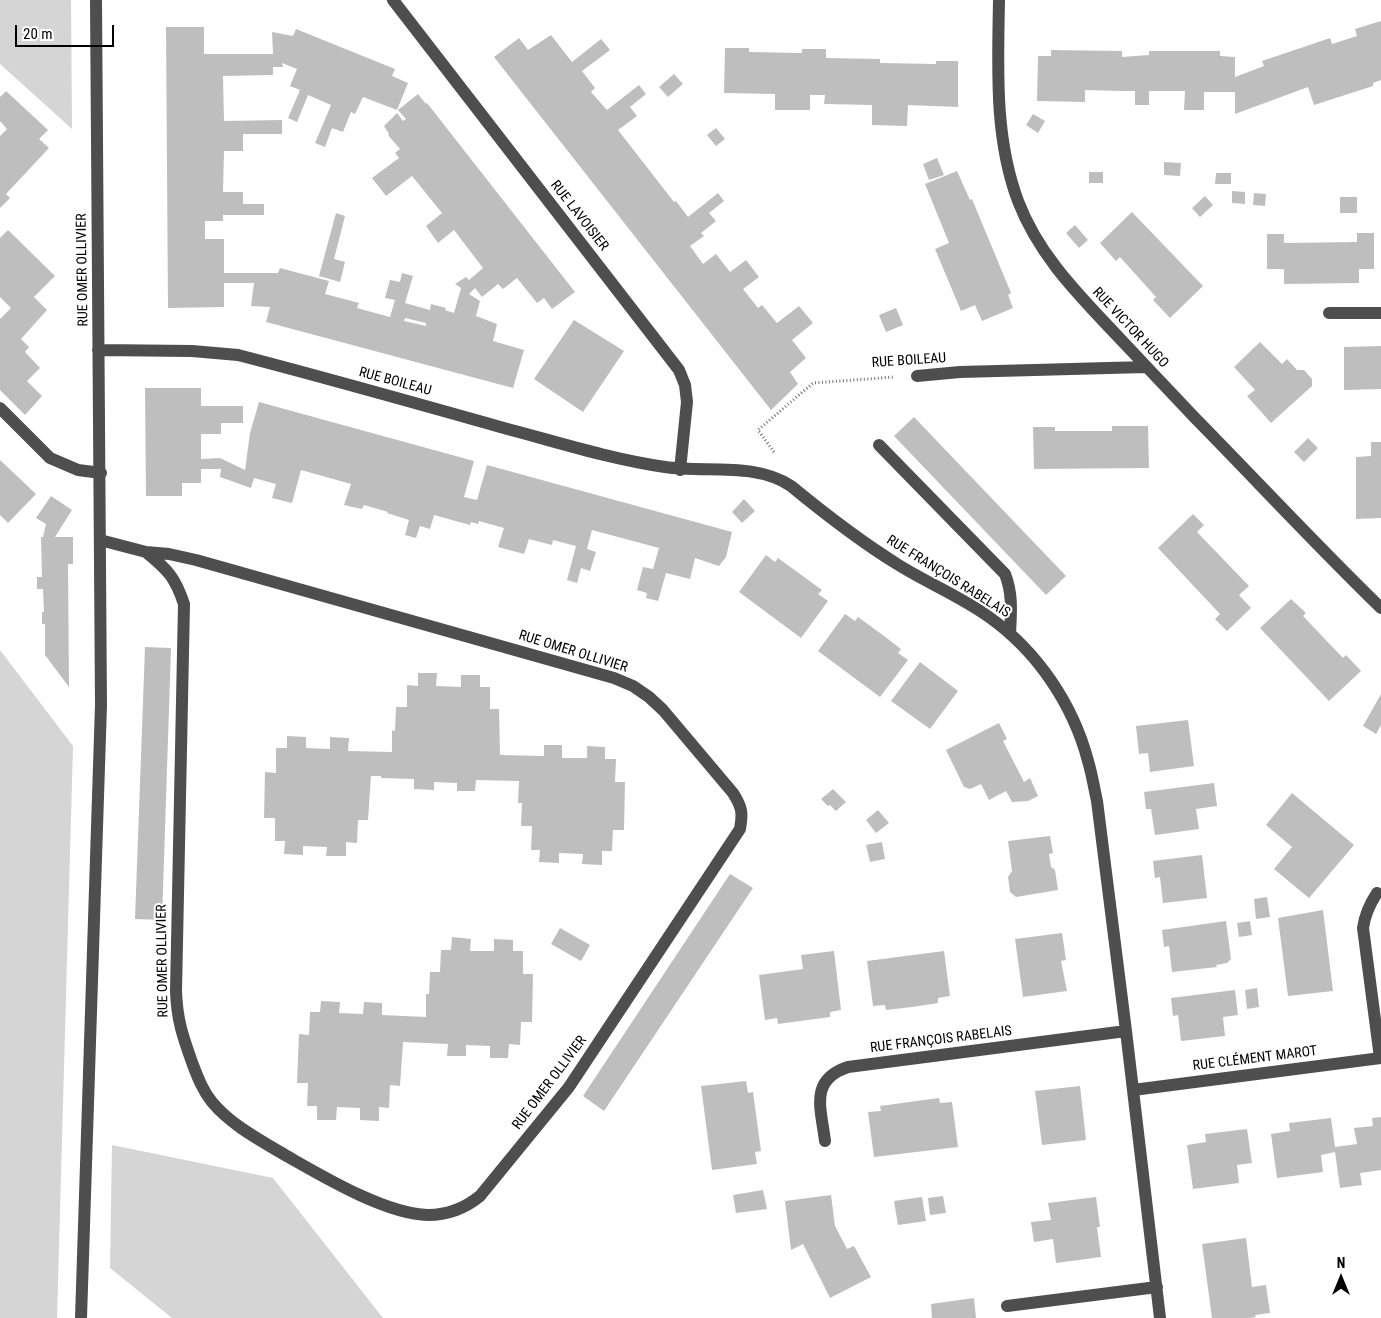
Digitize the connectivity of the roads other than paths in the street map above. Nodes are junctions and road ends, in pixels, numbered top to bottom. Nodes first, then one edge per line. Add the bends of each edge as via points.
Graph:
1 (96, 0) edge
2 (393, 0) edge
3 (999, 0) edge
4 (1329, 313) dead end
5 (1381, 313) edge
6 (98, 350) junction
7 (1146, 367) junction
8 (917, 376) road end
9 (0, 408) edge
10 (879, 445) dead end
11 (680, 470) junction
12 (101, 473) junction
13 (100, 540) junction
14 (146, 552) junction
15 (1378, 600) edge
16 (1010, 634) junction
17 (1377, 893) dead end
18 (1126, 1031) junction
19 (1381, 1058) edge
20 (1133, 1090) junction
21 (825, 1141) dead end
22 (1157, 1287) junction
23 (1007, 1306) dead end
24 (81, 1318) edge
25 (1160, 1318) edge

1 - 6 street, RUE OMER OLLIVIER
2 - 11 street, RUE LAVOISIER via 679,370 687,402
3 - 7 street, RUE VICTOR HUGO via 1000,121 1006,160 1028,226 1054,267
4 - 5 street
6 - 11 street, RUE BOILEAU via 238,355 614,458
6 - 12 street, RUE OMER OLLIVIER
7 - 8 street, RUE BOILEAU
7 - 15 street, RUE VICTOR HUGO
9 - 12 street via 50,458 78,470
10 - 16 street via 1005,574 1012,600
11 - 16 street, RUE FRANÇOIS RABELAIS via 756,472 782,480 852,534 908,571 989,617
12 - 13 street, RUE OMER OLLIVIER
13 - 14 street, RUE OMER OLLIVIER
13 - 24 street, RUE OMER OLLIVIER via 101,734
14 - 14 street, RUE OMER OLLIVIER via 166,568 184,604 176,992 181,1032 201,1086 226,1116 254,1136 356,1193 410,1213 447,1213 467,1206 480,1196 569,1087 740,830 740,804 663,710 633,686 196,560
16 - 18 street, RUE FRANÇOIS RABELAIS via 1044,670 1059,692 1088,760 1097,801
17 - 19 street, RUE CLÉMENT MAROT via 1368,905 1363,928
18 - 20 street, RUE FRANÇOIS RABELAIS
18 - 21 street, RUE FRANÇOIS RABELAIS via 837,1071 822,1086 820,1100
19 - 20 street, RUE CLÉMENT MAROT
20 - 22 street, RUE FRANÇOIS RABELAIS
22 - 23 street
22 - 25 street, RUE FRANÇOIS RABELAIS

